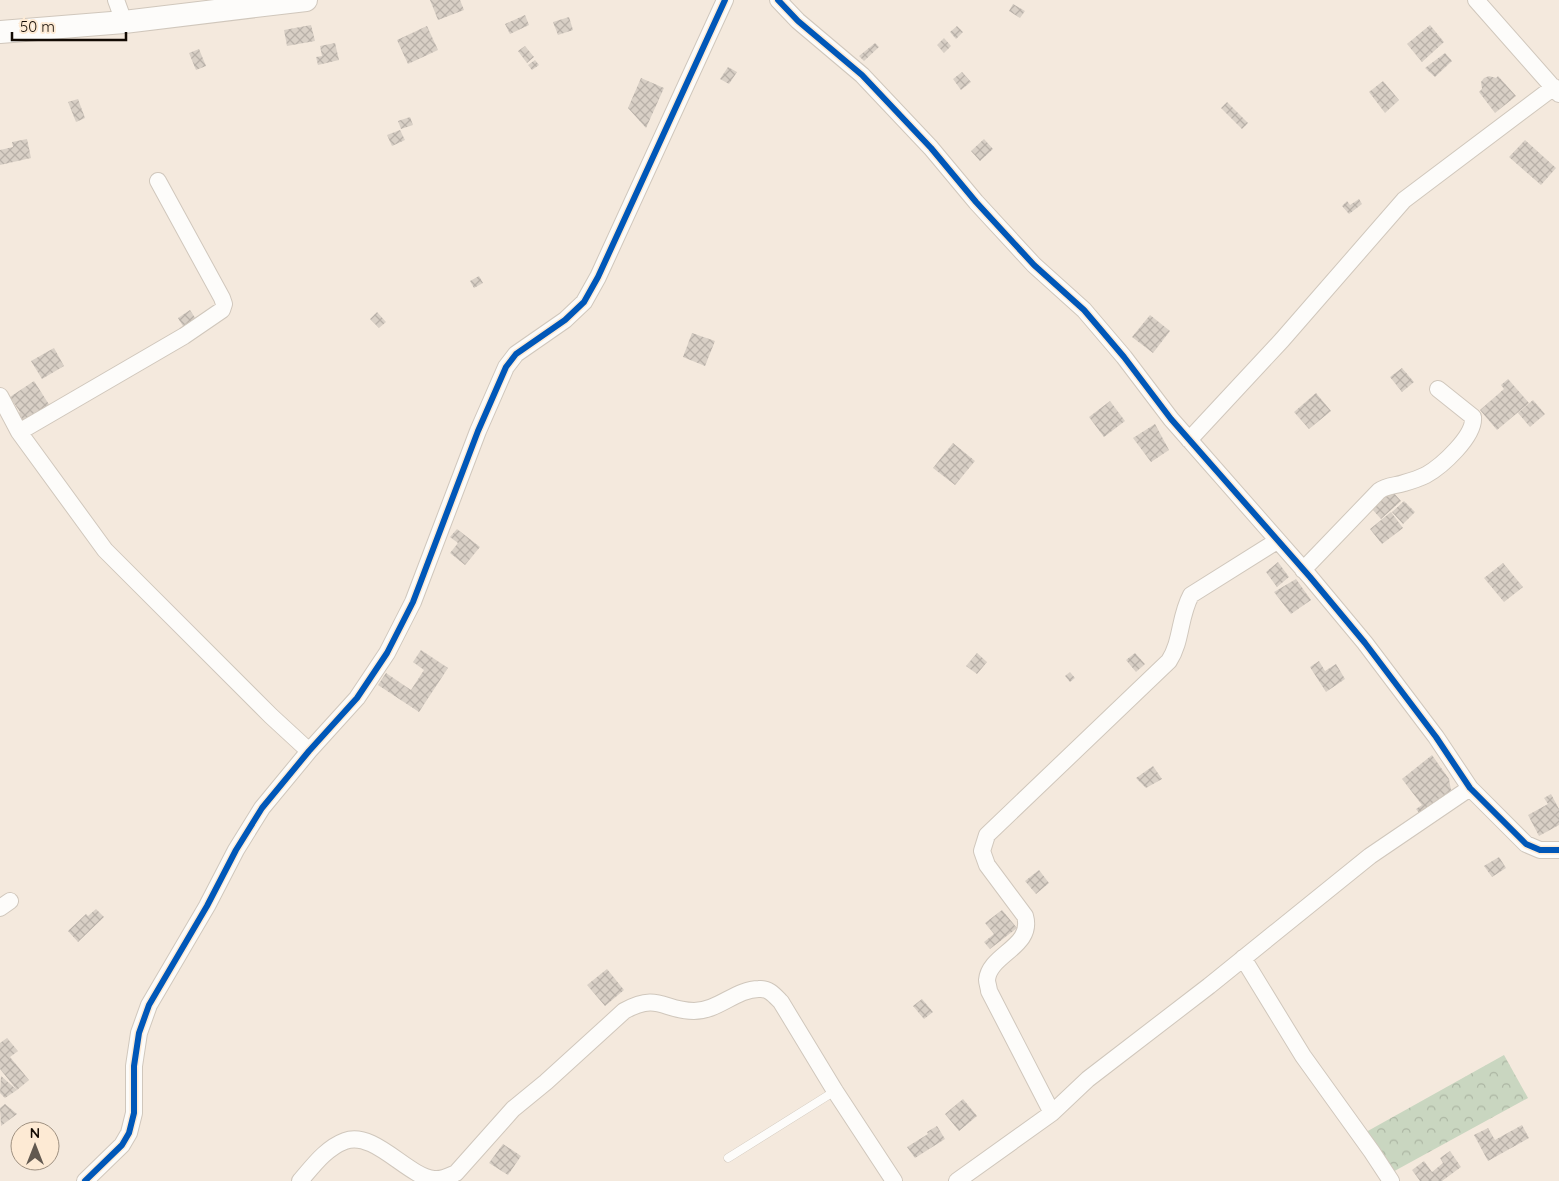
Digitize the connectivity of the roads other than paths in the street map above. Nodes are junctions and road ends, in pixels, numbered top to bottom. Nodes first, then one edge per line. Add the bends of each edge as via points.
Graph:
1 (116, 0) edge
2 (306, 0) edge
3 (725, 0) edge
4 (778, 0) edge
5 (1476, 0) edge
6 (124, 22) junction
7 (0, 32) edge
8 (1556, 91) edge
9 (158, 181) dead end
10 (1438, 389) dead end
11 (0, 396) edge
12 (19, 432) junction
13 (1189, 440) junction
14 (1277, 541) junction
15 (1304, 570) junction
16 (309, 751) junction
17 (1470, 788) junction
18 (1559, 850) edge
19 (1244, 958) junction
20 (834, 1091) junction
21 (1052, 1113) junction
22 (728, 1158) dead end
23 (85, 1181) edge
24 (300, 1181) edge
25 (894, 1181) edge
26 (957, 1181) edge
27 (1391, 1181) edge

1 - 6 street
2 - 6 main road
3 - 16 street via 593,286 584,302 565,320 516,354 506,367 409,611 357,698
4 - 13 street via 862,75 1034,265 1084,310
5 - 8 street
6 - 7 main road
8 - 13 street via 1404,200 1282,340
9 - 12 street via 222,298 222,310 184,336
10 - 15 street via 1473,417 1468,436 1447,459 1427,474 1379,490
11 - 12 street
12 - 16 street via 105,550
13 - 14 street
14 - 15 street
14 - 21 street via 1190,595 1184,607 1175,653 1169,661 987,835 982,851 987,865 1025,916 1027,924 1025,934 993,967 987,978 989,991
15 - 17 street via 1436,736
16 - 23 street via 262,808 149,1005 139,1033 134,1066 134,1113 130,1133
17 - 18 street via 1526,844 1540,850
17 - 19 street via 1370,856
19 - 21 street via 1088,1079
19 - 27 street via 1303,1056
20 - 22 lane
20 - 24 street via 781,1002 771,992 761,988 751,990 695,1012 649,1002 637,1004 624,1011 513,1109 456,1173 444,1178 423,1176 383,1150 361,1140 347,1140 321,1157
20 - 25 street
21 - 26 street

